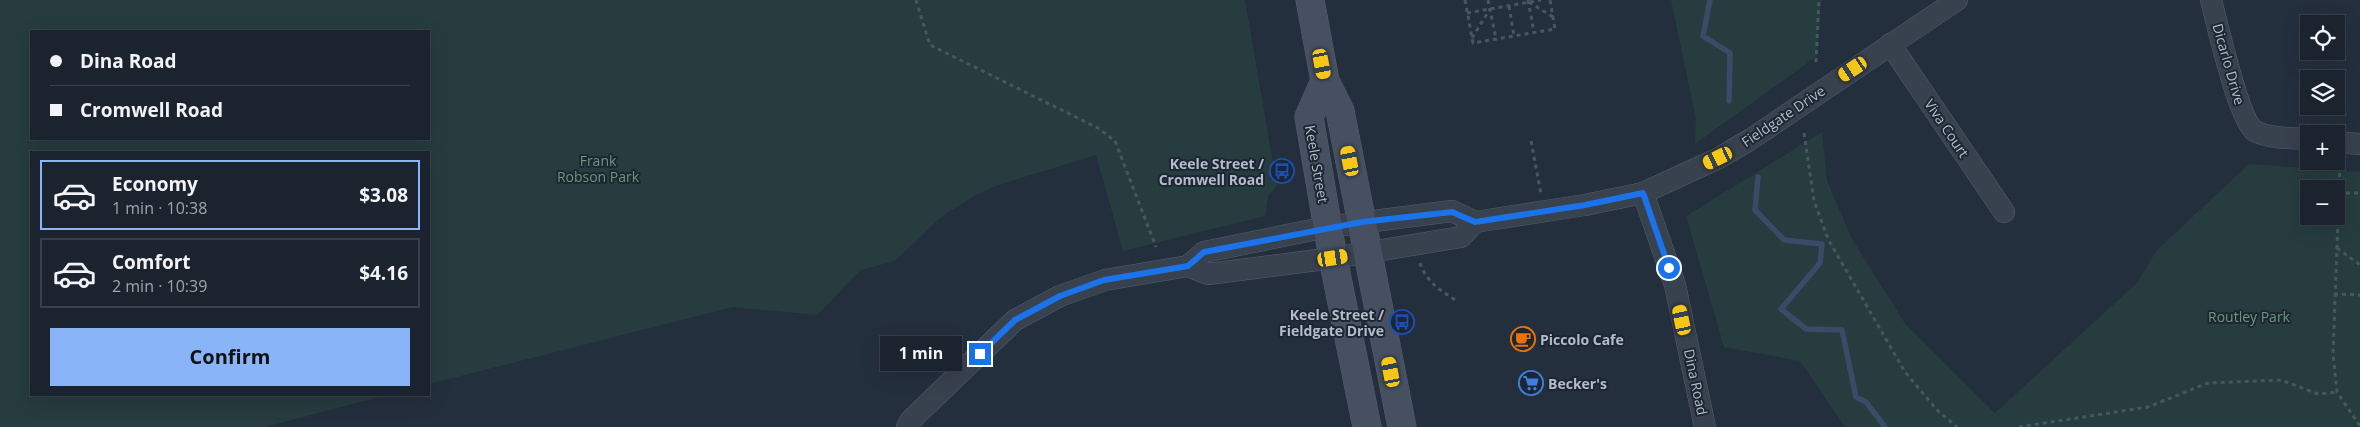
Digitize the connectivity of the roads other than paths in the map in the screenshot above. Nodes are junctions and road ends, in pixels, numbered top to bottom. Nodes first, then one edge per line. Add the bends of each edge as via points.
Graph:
1 (1310, 0) edge
2 (1957, 0) edge
3 (2211, 0) edge
4 (1890, 44) junction
5 (1325, 80) junction
6 (2300, 138) edge
7 (2345, 143) edge
8 (2360, 144) edge
9 (1643, 193) junction
10 (2004, 212) dead end
11 (1362, 222) junction
12 (1475, 222) junction
13 (1328, 227) junction
14 (1368, 252) junction
15 (1333, 258) junction
16 (1188, 266) junction
17 (907, 427) edge
18 (1367, 427) edge
19 (1402, 427) edge
20 (1706, 427) edge

1 - 5 main road
2 - 4 street, Fieldgate Drive
3 - 6 street, Dicarlo Drive via 2243,114 2254,130
4 - 9 street, Fieldgate Drive via 1751,139
4 - 10 street, Viva Court
5 - 11 main road via 1340,111
5 - 13 main road, Keele Street via 1309,116
7 - 8 street
9 - 12 street, Fieldgate Drive
9 - 20 street, Dina Road via 1675,285
11 - 12 street via 1452,212
11 - 13 street
11 - 14 main road
12 - 14 street via 1461,237
13 - 15 main road, Keele Street
13 - 16 street via 1204,252
14 - 15 street
14 - 19 main road
15 - 16 street via 1208,274
15 - 18 main road, Keele Street
16 - 17 street via 1104,280 1060,296 1015,320

